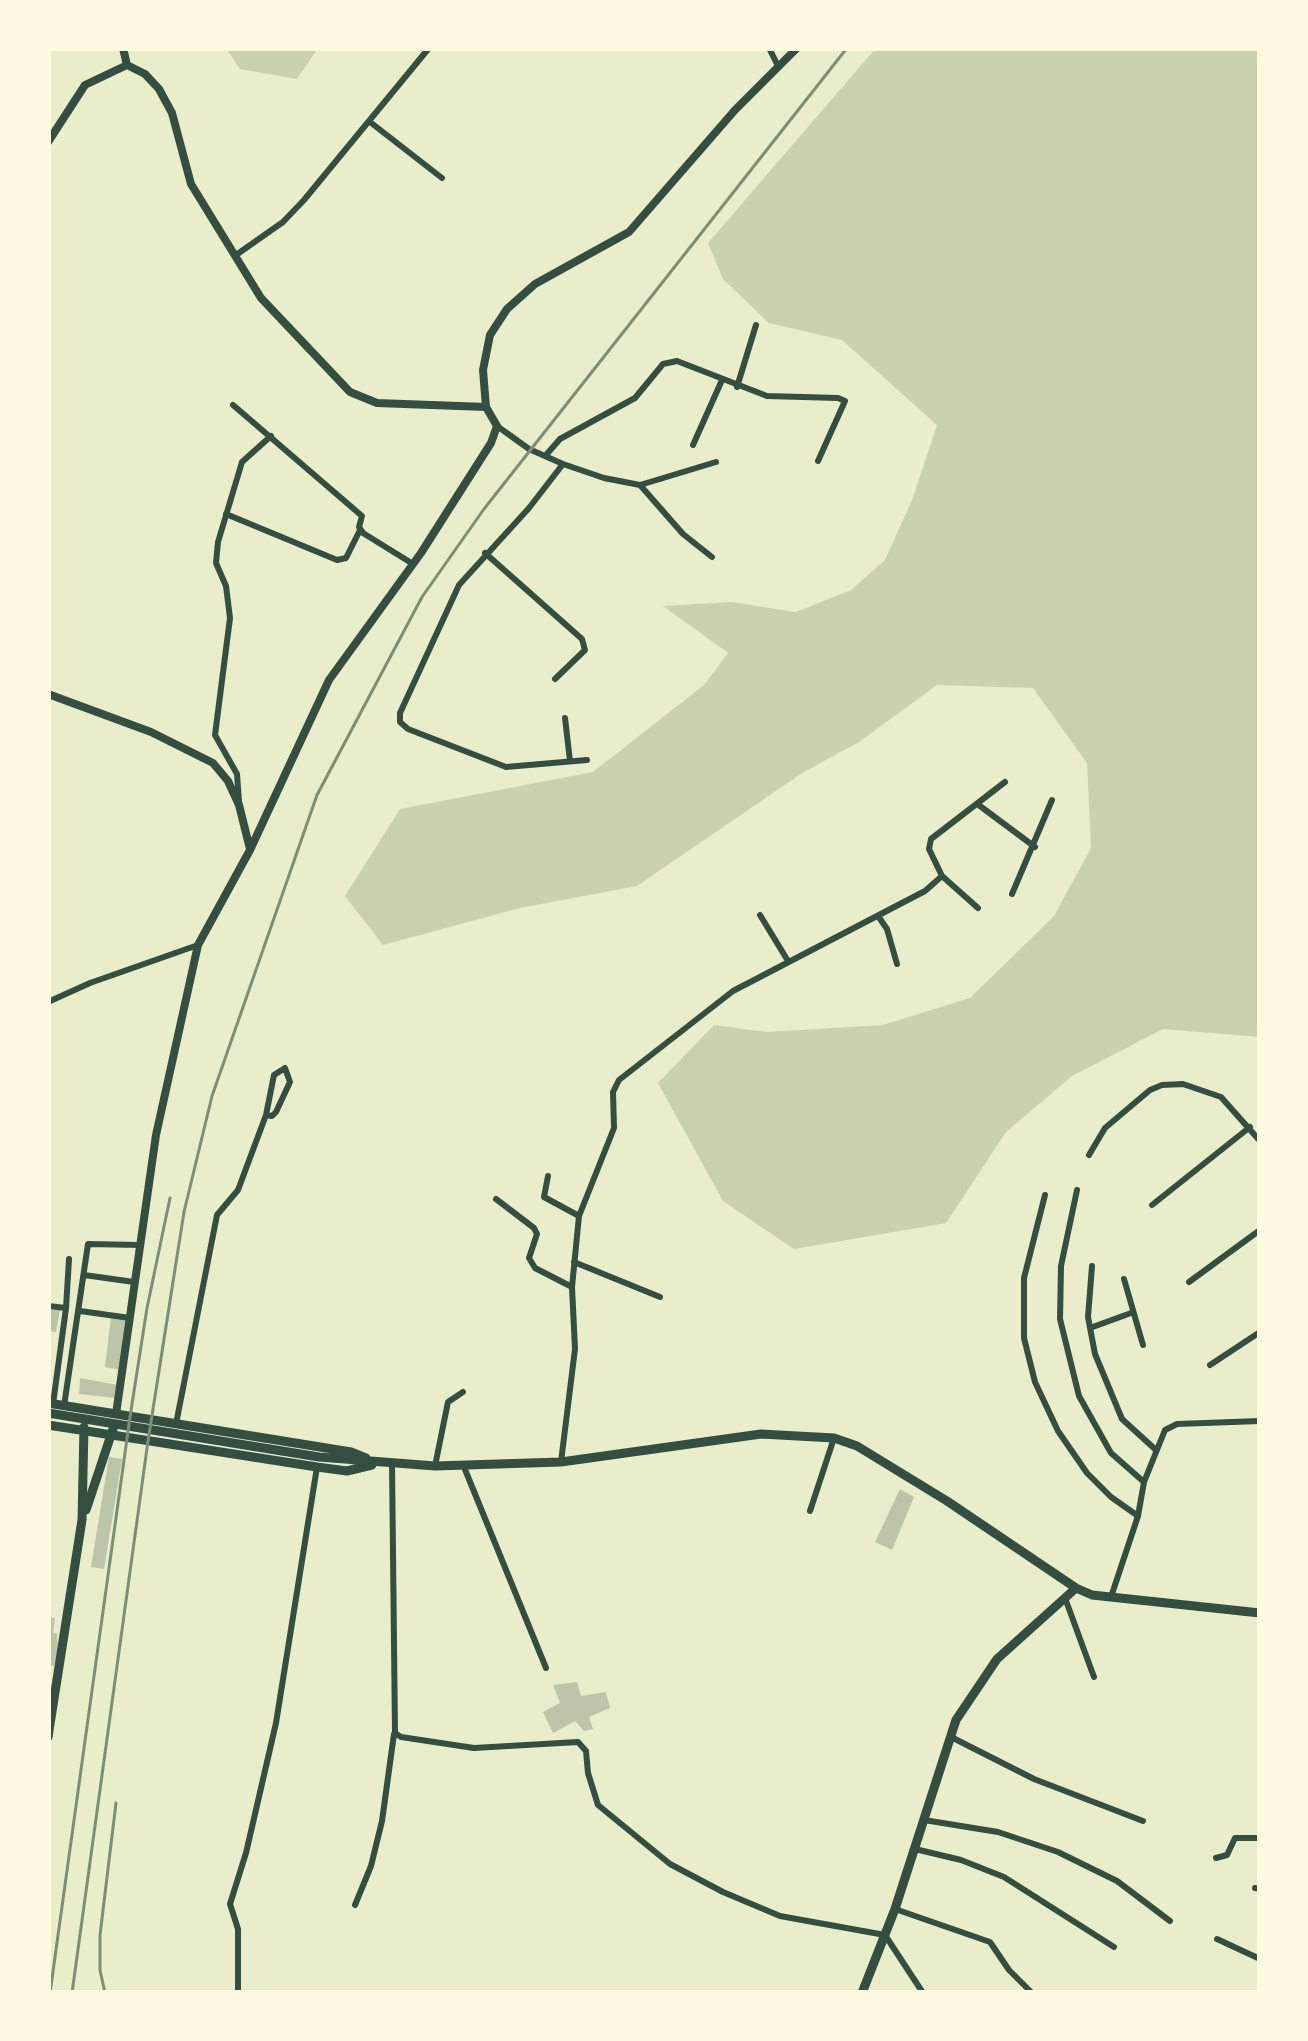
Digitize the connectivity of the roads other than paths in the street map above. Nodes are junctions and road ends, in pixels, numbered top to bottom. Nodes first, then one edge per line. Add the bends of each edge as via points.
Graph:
1 (123, 48) edge
2 (429, 48) edge
3 (769, 48) edge
4 (797, 48) edge
5 (128, 65) junction
6 (778, 67) junction
7 (370, 122) junction
8 (48, 142) edge
9 (442, 178) dead end
10 (235, 255) junction
11 (756, 325) dead end
12 (722, 380) junction
13 (737, 387) junction
14 (233, 405) dead end
15 (486, 407) junction
16 (497, 426) junction
17 (271, 436) junction
18 (693, 445) dead end
19 (546, 455) junction
20 (818, 461) dead end
21 (716, 462) dead end
22 (563, 464) junction
23 (640, 484) junction
24 (226, 514) junction
25 (360, 530) junction
26 (485, 553) junction
27 (712, 557) dead end
28 (413, 564) junction
29 (555, 679) dead end
30 (48, 694) edge
31 (565, 718) dead end
32 (586, 760) dead end
33 (570, 762) junction
34 (1005, 782) dead end
35 (1052, 800) dead end
36 (239, 805) junction
37 (978, 806) junction
38 (1035, 848) junction
39 (250, 850) junction
40 (942, 876) junction
41 (1012, 894) dead end
42 (978, 908) dead end
43 (760, 915) dead end
44 (878, 916) junction
45 (197, 945) junction
46 (788, 961) junction
47 (897, 964) dead end
48 (48, 1002) edge
49 (266, 1115) junction
50 (1250, 1127) junction
51 (1260, 1141) edge
52 (1089, 1155) dead end
53 (548, 1176) dead end
54 (1077, 1190) dead end
55 (1045, 1195) dead end
56 (496, 1199) dead end
57 (1152, 1205) dead end
58 (579, 1216) junction
59 (1260, 1230) edge
60 (140, 1245) junction
61 (69, 1258) dead end
62 (574, 1262) junction
63 (1092, 1266) dead end
64 (84, 1275) junction
65 (1124, 1279) dead end
66 (135, 1282) junction
67 (1189, 1282) dead end
68 (572, 1287) junction
69 (660, 1297) dead end
70 (48, 1306) edge
71 (67, 1308) junction
72 (79, 1311) junction
73 (1131, 1313) junction
74 (130, 1318) junction
75 (1090, 1328) junction
76 (1260, 1332) edge
77 (1143, 1346) dead end
78 (1210, 1365) dead end
79 (463, 1392) dead end
80 (53, 1407) edge
81 (86, 1410) junction
82 (116, 1414) junction
83 (1260, 1421) edge
84 (176, 1424) junction
85 (48, 1425) edge
86 (83, 1431) junction
87 (112, 1435) junction
88 (834, 1438) junction
89 (1156, 1450) junction
90 (376, 1462) junction
91 (561, 1462) junction
92 (392, 1463) junction
93 (436, 1466) junction
94 (316, 1467) junction
95 (464, 1467) junction
96 (1144, 1482) junction
97 (810, 1510) dead end
98 (1138, 1516) junction
99 (82, 1520) junction
100 (1076, 1588) junction
101 (1065, 1598) junction
102 (1110, 1599) junction
103 (1260, 1613) edge
104 (546, 1667) dead end
105 (1094, 1677) dead end
106 (394, 1732) junction
107 (48, 1737) edge
108 (953, 1738) junction
109 (924, 1820) junction
110 (1143, 1821) dead end
111 (1260, 1838) edge
112 (915, 1849) junction
113 (1216, 1858) dead end
114 (355, 1905) dead end
115 (895, 1909) junction
116 (1170, 1921) dead end
117 (885, 1936) junction
118 (1216, 1940) dead end
119 (1114, 1947) dead end
120 (1260, 1959) edge
121 (238, 1993) edge
122 (862, 1993) edge
123 (923, 1993) edge
124 (1032, 1993) edge

1 - 5 street
2 - 7 street
3 - 6 street
4 - 6 street
5 - 8 street via 85,85
5 - 10 street via 159,89 190,184
6 - 15 street via 629,232 535,284 507,309 484,351
7 - 9 street
7 - 10 street via 283,222
10 - 15 street via 261,298 350,392 377,403
11 - 13 street
12 - 13 street
12 - 18 street
12 - 19 street via 676,361 663,364 635,398
13 - 20 street via 845,401
14 - 17 street
15 - 16 street
16 - 19 street
16 - 28 street
17 - 24 street via 242,462
17 - 25 street via 362,516
19 - 22 street
21 - 23 street
22 - 23 street
22 - 26 street
23 - 27 street
24 - 25 street via 337,560
24 - 36 street via 216,563 230,618 214,721 238,774
25 - 28 street
26 - 29 street via 583,639 585,650
26 - 33 street via 459,585 400,722 506,767
28 - 39 street via 329,680
30 - 36 street via 213,764
31 - 33 street
32 - 33 street
34 - 37 street
35 - 38 street
36 - 39 street
37 - 38 street
37 - 40 street via 931,839
38 - 41 street
39 - 45 street
40 - 42 street
40 - 44 street
43 - 46 street
44 - 46 street
44 - 47 street
45 - 48 street
45 - 60 street
46 - 58 street via 733,991 619,1080 614,1128
49 - 49 street via 276,1112 290,1082 285,1068 274,1075
49 - 84 street via 238,1190 217,1215
50 - 51 street
50 - 52 street via 1221,1097 1162,1085 1105,1128
50 - 57 street
53 - 58 street via 544,1197
54 - 96 street via 1060,1266 1060,1319 1079,1396 1111,1453
55 - 98 street via 1024,1278 1024,1338 1035,1382 1087,1473
56 - 68 street via 534,1228 535,1268
58 - 62 street
59 - 67 street
60 - 64 street via 91,1241
60 - 66 street
61 - 71 street
62 - 68 street
62 - 69 street
63 - 75 street
64 - 66 street
64 - 72 street
65 - 73 street
66 - 74 street
68 - 91 street via 575,1349
70 - 71 street
71 - 80 street
72 - 74 street
72 - 80 street
73 - 75 street
73 - 77 street
74 - 82 street
75 - 89 street via 1122,1418
76 - 78 street
79 - 93 street via 448,1402
80 - 81 main road
80 - 90 main road
81 - 82 main road
81 - 86 main road
82 - 84 main road
82 - 87 main road
83 - 89 street via 1178,1424 1165,1430
84 - 90 main road
85 - 86 main road
86 - 87 main road
86 - 99 main road
87 - 94 main road
87 - 99 main road
88 - 91 main road via 761,1434
88 - 97 street
88 - 100 main road
89 - 96 street
90 - 92 main road
90 - 94 main road via 347,1471
91 - 95 main road
92 - 93 main road
92 - 106 street
93 - 95 main road
94 - 121 street via 276,1723 230,1904
95 - 104 street
96 - 98 street
98 - 102 street
99 - 107 main road
100 - 101 main road
100 - 102 main road
101 - 105 street
101 - 108 main road via 982,1677
102 - 103 main road
106 - 114 street via 382,1821
106 - 117 street via 474,1748 578,1742 598,1805 670,1864 780,1916
108 - 109 main road
108 - 110 street
109 - 112 main road
109 - 116 street via 1058,1852 1117,1881
111 - 113 street via 1235,1838
112 - 115 main road
112 - 119 street via 1004,1877
115 - 117 main road
115 - 124 street via 990,1942
117 - 122 main road
117 - 123 street
118 - 120 street

